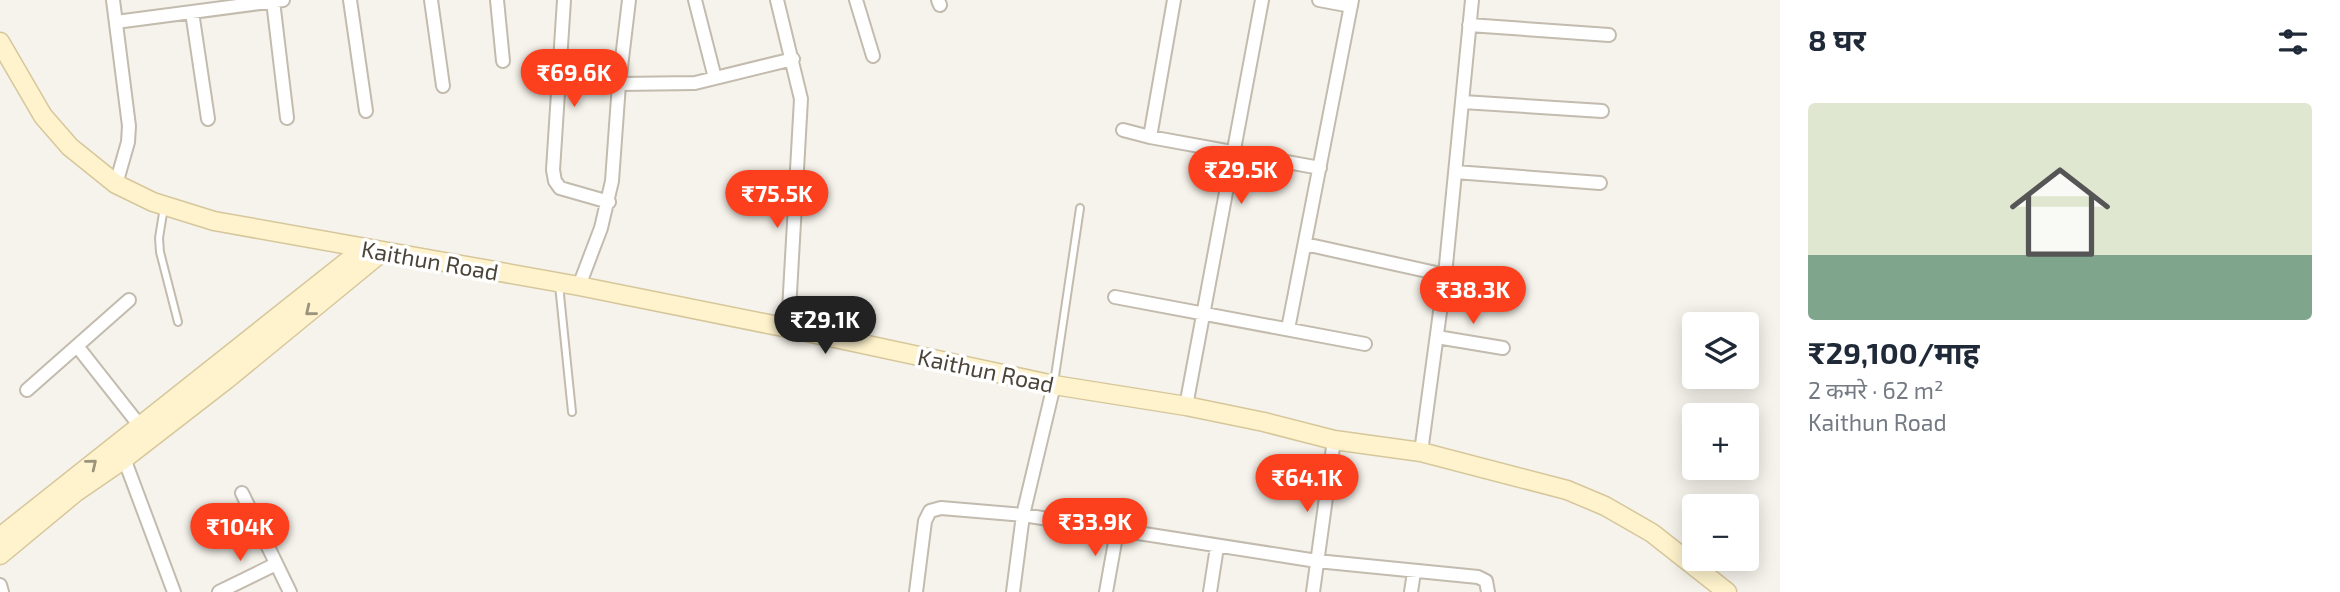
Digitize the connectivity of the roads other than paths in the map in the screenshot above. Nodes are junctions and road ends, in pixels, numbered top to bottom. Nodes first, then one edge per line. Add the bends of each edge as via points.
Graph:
1 (113, 0) edge
2 (350, 0) edge
3 (431, 0) edge
4 (497, 0) edge
5 (564, 0) edge
6 (629, 0) edge
7 (695, 0) edge
8 (776, 0) edge
9 (856, 0) edge
10 (1174, 0) edge
11 (1262, 0) edge
12 (1319, 0) edge
13 (1472, 0) edge
14 (278, 1) edge
15 (1352, 3) edge
16 (192, 12) junction
17 (117, 22) junction
18 (1469, 25) junction
19 (1609, 35) dead end
20 (2, 51) edge
21 (873, 56) dead end
22 (793, 59) junction
23 (503, 61) dead end
24 (715, 78) junction
25 (619, 84) junction
26 (443, 86) dead end
27 (1462, 102) junction
28 (366, 111) dead end
29 (1602, 111) dead end
30 (208, 118) dead end
31 (287, 118) dead end
32 (1123, 130) dead end
33 (1150, 137) junction
34 (1234, 152) junction
35 (1320, 168) junction
36 (1455, 172) junction
37 (1600, 183) dead end
38 (116, 184) junction
39 (609, 202) junction
40 (165, 205) junction
41 (1080, 208) dead end
42 (1305, 244) junction
43 (363, 249) junction
44 (382, 252) junction
45 (1445, 275) junction
46 (559, 283) junction
47 (579, 286) junction
48 (1115, 297) dead end
49 (129, 300) dead end
50 (1203, 314) junction
51 (178, 322) dead end
52 (788, 328) junction
53 (1288, 329) junction
54 (1437, 337) junction
55 (1365, 344) dead end
56 (77, 346) junction
57 (1503, 348) dead end
58 (1054, 385) junction
59 (27, 390) dead end
60 (1186, 406) junction
61 (572, 412) dead end
62 (140, 426) junction
63 (1334, 440) junction
64 (122, 451) junction
65 (1421, 452) junction
66 (242, 493) dead end
67 (1023, 514) junction
68 (1117, 531) junction
69 (0, 537) edge
70 (1217, 547) junction
71 (0, 555) edge
72 (1317, 561) junction
73 (276, 564) junction
74 (1414, 572) junction
75 (0, 585) edge
76 (2, 592) edge
77 (174, 592) edge
78 (219, 592) edge
79 (290, 592) edge
80 (916, 592) edge
81 (1013, 592) edge
82 (1106, 592) edge
83 (1210, 592) edge
84 (1313, 592) edge
85 (1411, 592) edge
86 (1488, 592) edge
87 (1727, 592) edge

1 - 17 street
2 - 28 street
3 - 26 street
4 - 23 street
5 - 39 street via 555,181 559,188
6 - 25 street
7 - 24 street
8 - 22 street
9 - 21 street
10 - 33 street
11 - 34 street
12 - 15 street
13 - 18 street
14 - 16 street
14 - 31 street
15 - 35 street
16 - 17 street
16 - 30 street
17 - 38 street via 129,126
18 - 19 street
18 - 27 street
20 - 38 street, Kaithun Road via 43,116 70,147
22 - 24 street
22 - 52 street via 801,99
24 - 25 street via 695,83
25 - 39 street
27 - 29 street
27 - 36 street
32 - 33 street
33 - 34 street
34 - 35 street
34 - 50 street
35 - 42 street
36 - 37 street
36 - 45 street
38 - 40 street, Kaithun Road
39 - 47 street
40 - 43 street, Kaithun Road via 214,221
40 - 51 lane via 160,252
41 - 58 lane
42 - 45 street
42 - 53 street
43 - 44 street, Kaithun Road
43 - 62 street
44 - 46 street, Kaithun Road
44 -> 64 street
45 - 54 street
46 - 47 street, Kaithun Road
46 - 61 lane
47 - 52 street, Kaithun Road
48 - 50 street
49 - 56 street
50 - 53 street
50 - 60 street
52 - 58 street, Kaithun Road
53 - 55 street
54 - 57 street
54 - 65 street
56 - 59 street
56 - 62 street
58 - 60 street, Kaithun Road
58 - 67 street
60 - 63 street, Kaithun Road
62 - 64 street
63 - 65 street, Kaithun Road
63 - 72 street
69 -> 64 street
64 - 71 street
64 - 77 street
65 - 87 street, Kaithun Road via 1567,490 1605,506 1652,533
66 - 73 street
67 - 68 street
67 - 80 street via 930,511
67 - 81 street
68 - 70 street
68 - 82 street
70 - 72 street
70 - 83 street
72 - 74 street
72 - 84 street
73 - 78 street
73 - 79 street
74 - 85 street
74 - 86 street via 1478,577 1486,581
75 - 76 street

